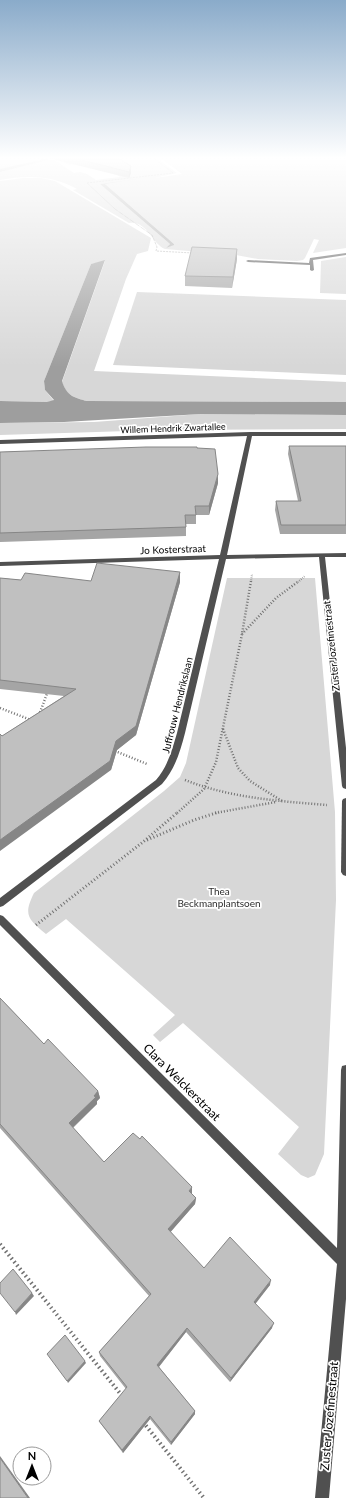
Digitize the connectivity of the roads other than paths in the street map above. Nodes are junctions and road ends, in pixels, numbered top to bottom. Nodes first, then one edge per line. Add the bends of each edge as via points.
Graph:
1 (346, 254) edge
2 (248, 261) dead end
3 (311, 264) junction
4 (312, 270) dead end
5 (250, 434) junction
6 (346, 434) edge
7 (0, 442) edge
8 (322, 555) junction
9 (346, 555) edge
10 (223, 557) junction
11 (0, 564) edge
12 (346, 786) edge
13 (346, 801) edge
14 (346, 872) edge
15 (0, 903) edge
16 (0, 919) edge
17 (346, 1070) edge
18 (344, 1262) edge
19 (322, 1498) edge

1 - 3 street via 311,259
2 - 3 street
3 - 4 street
5 - 6 street, Willem Hendrik Zwartallee
5 - 7 street, Willem Hendrik Zwartallee
5 - 10 street, Juffrouw Hendrikslaan
8 - 9 street, Jo Kosterstraat
8 - 10 street, Jo Kosterstraat
8 - 12 street, Zuster Jozefinestraat
10 - 11 street, Jo Kosterstraat
10 - 15 street, Juffrouw Hendrikslaan via 175,757 168,773
13 - 14 street
16 - 18 street, Clara Welckerstraat
17 - 18 street, Zuster Jozefinestraat
18 - 19 street, Zuster Jozefinestraat

